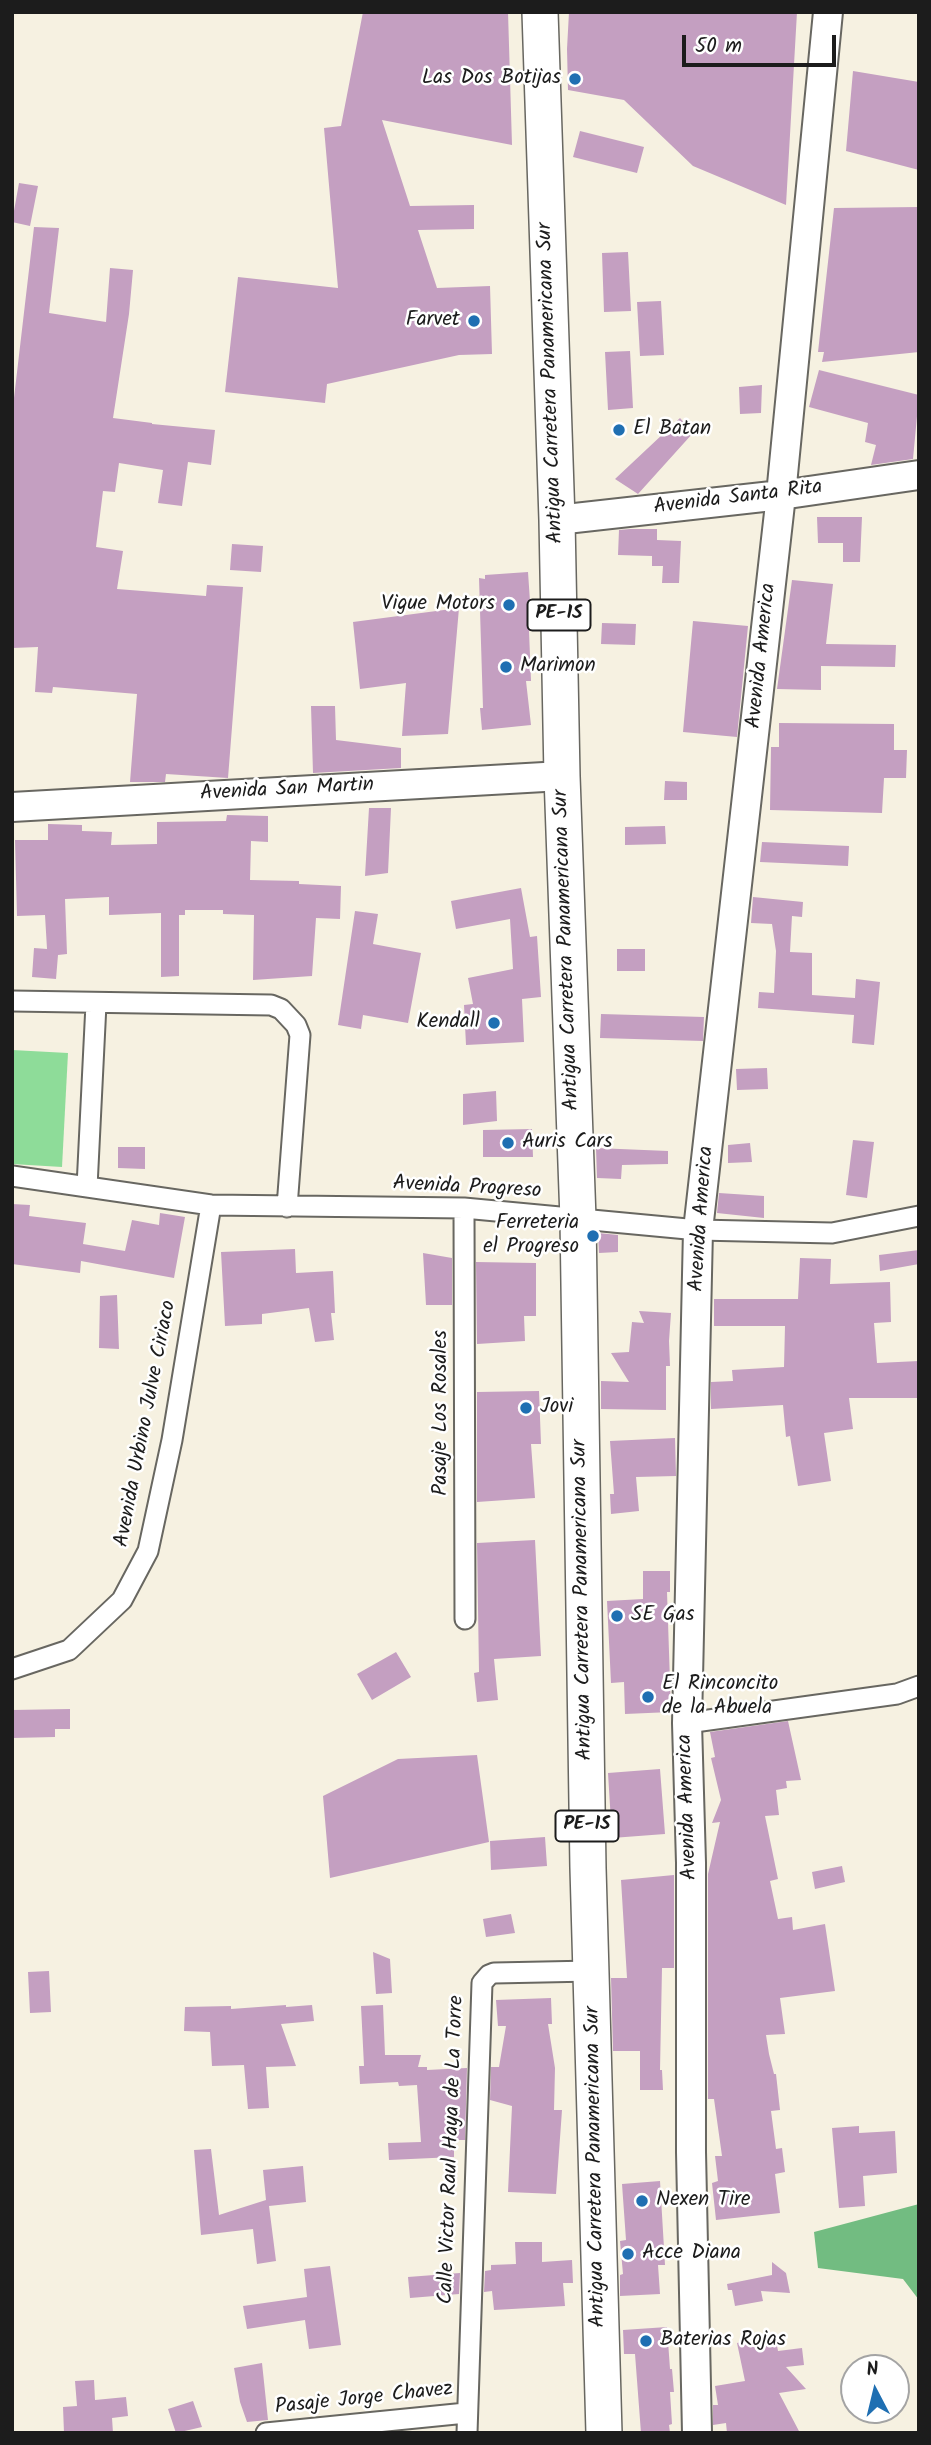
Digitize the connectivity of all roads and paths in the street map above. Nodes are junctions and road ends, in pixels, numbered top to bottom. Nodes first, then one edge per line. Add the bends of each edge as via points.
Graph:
1 (540, 12) edge
2 (828, 12) edge
3 (919, 475) edge
4 (781, 495) junction
5 (556, 520) junction
6 (562, 776) junction
7 (12, 807) edge
8 (12, 1001) edge
9 (96, 1004) junction
10 (12, 1176) edge
11 (87, 1187) junction
12 (211, 1205) junction
13 (287, 1207) junction
14 (464, 1208) junction
15 (919, 1216) edge
16 (578, 1219) junction
17 (698, 1230) junction
18 (465, 1619) dead end
19 (12, 1669) edge
20 (919, 1686) edge
21 (687, 1724) junction
22 (592, 1971) junction
23 (466, 2413) junction
24 (266, 2433) edge
25 (467, 2433) edge
26 (604, 2433) edge
27 (697, 2433) edge

1 - 5 highway, Antigua Carretera Panamericana Sur / PE-1S
2 - 4 street, Avenida America
3 - 4 street, Avenida Santa Rita
4 - 5 street, Avenida Santa Rita
4 - 17 street, Avenida America
5 - 6 highway, Antigua Carretera Panamericana Sur / PE-1S
6 - 7 street, Avenida San Martin
6 - 16 highway, Antigua Carretera Panamericana Sur / PE-1S
8 - 9 street
9 - 11 street
9 - 13 street via 271,1005 290,1016 300,1035
10 - 11 street, Avenida Progreso
11 - 12 street, Avenida Progreso
12 - 13 street, Avenida Progreso
12 - 19 street, Avenida Urbino Julve Ciriaco via 172,1440 148,1551 122,1600 69,1650
13 - 14 street, Avenida Progreso
14 - 16 street, Avenida Progreso
14 - 18 street, Pasaje Los Rosales
15 - 17 street, Avenida Progreso via 832,1233
16 - 17 street, Avenida Progreso
16 - 22 highway, Antigua Carretera Panamericana Sur / PE-1S
17 - 21 street, Avenida America
20 - 21 street
21 - 27 street, Avenida America
22 - 23 street, Calle Victor Raul Haya de La Torre via 494,1973 482,1983
22 - 26 highway, Antigua Carretera Panamericana Sur / PE-1S
23 - 24 street, Pasaje Jorge Chavez
23 - 25 street, Calle Victor Raul Haya de La Torre

